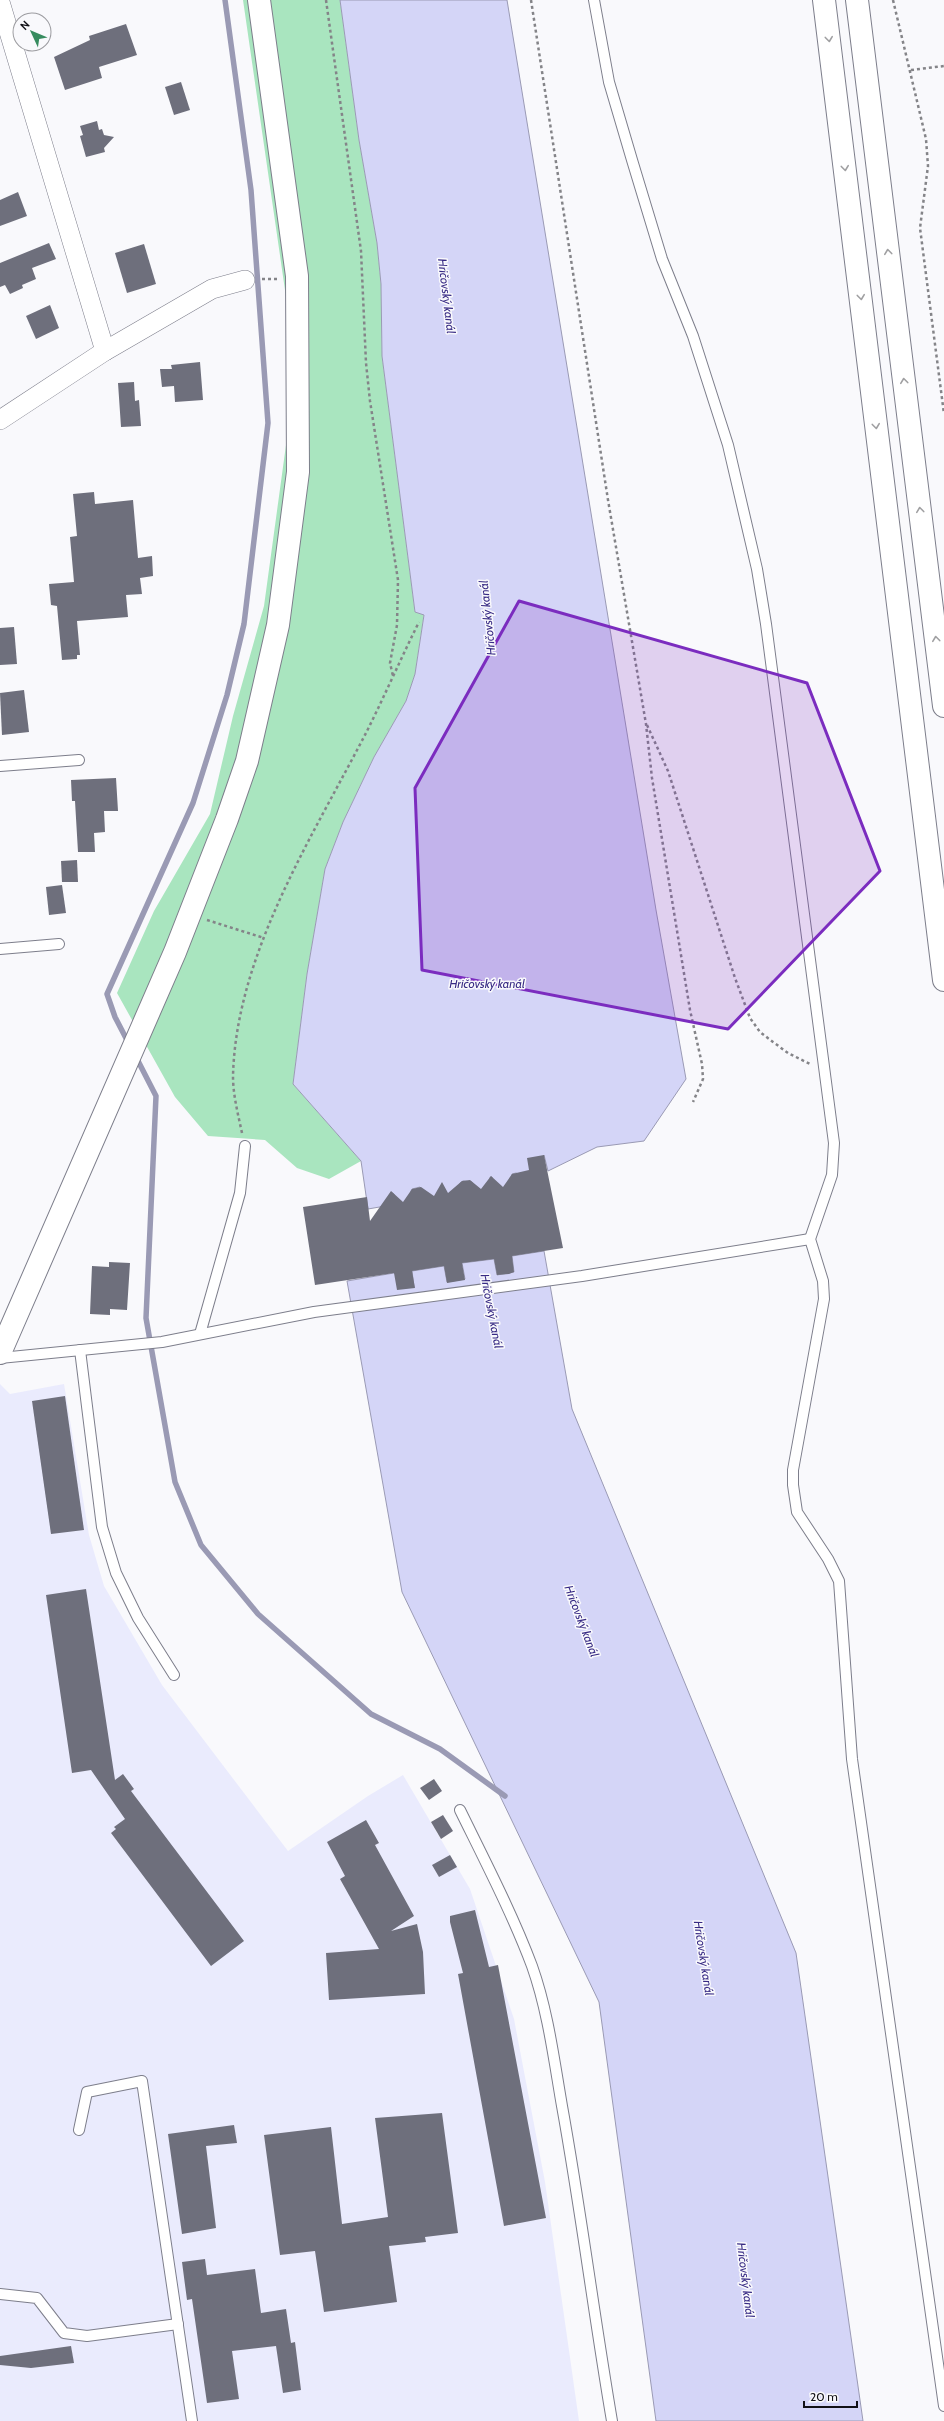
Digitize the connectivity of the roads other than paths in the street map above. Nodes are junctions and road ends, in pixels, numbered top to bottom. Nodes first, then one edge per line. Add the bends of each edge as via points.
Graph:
1 (259, 0) edge
2 (594, 0) edge
3 (824, 0) edge
4 (857, 0) edge
5 (0, 2) edge
6 (245, 280) dead end
7 (105, 351) junction
8 (0, 420) edge
9 (944, 706) edge
10 (79, 760) dead end
11 (0, 766) edge
12 (59, 944) dead end
13 (0, 949) edge
14 (944, 980) edge
15 (245, 1146) road end
16 (810, 1239) junction
17 (200, 1334) junction
18 (80, 1350) junction
19 (0, 1353) edge
20 (0, 1358) edge
21 (174, 1675) dead end
22 (460, 1810) dead end
23 (79, 2130) dead end
24 (0, 2294) edge
25 (178, 2324) junction
26 (944, 2406) edge
27 (192, 2421) edge
28 (612, 2421) edge

1 - 19 main road via 297,276 298,472 278,625 247,761 190,915
2 - 16 lane via 609,82 662,259 708,379 729,452 757,569 834,1143 832,1175
3 -> 14 main road
9 -> 4 main road
5 - 7 street
6 - 7 street via 212,289
7 - 8 street
10 - 11 lane
12 - 13 lane
15 - 17 lane via 240,1193
16 - 17 lane via 582,1276 314,1312
16 - 26 lane via 823,1281 824,1299 793,1470 794,1499 802,1524 828,1559 839,1581 852,1759
17 - 18 lane via 162,1342
18 - 20 lane
18 - 21 lane via 102,1527 114,1567 138,1618
22 - 28 lane via 532,1967 545,2016 583,2226
23 - 25 lane via 87,2092 142,2081
24 - 25 lane via 37,2298 64,2333 87,2336
25 - 27 lane

